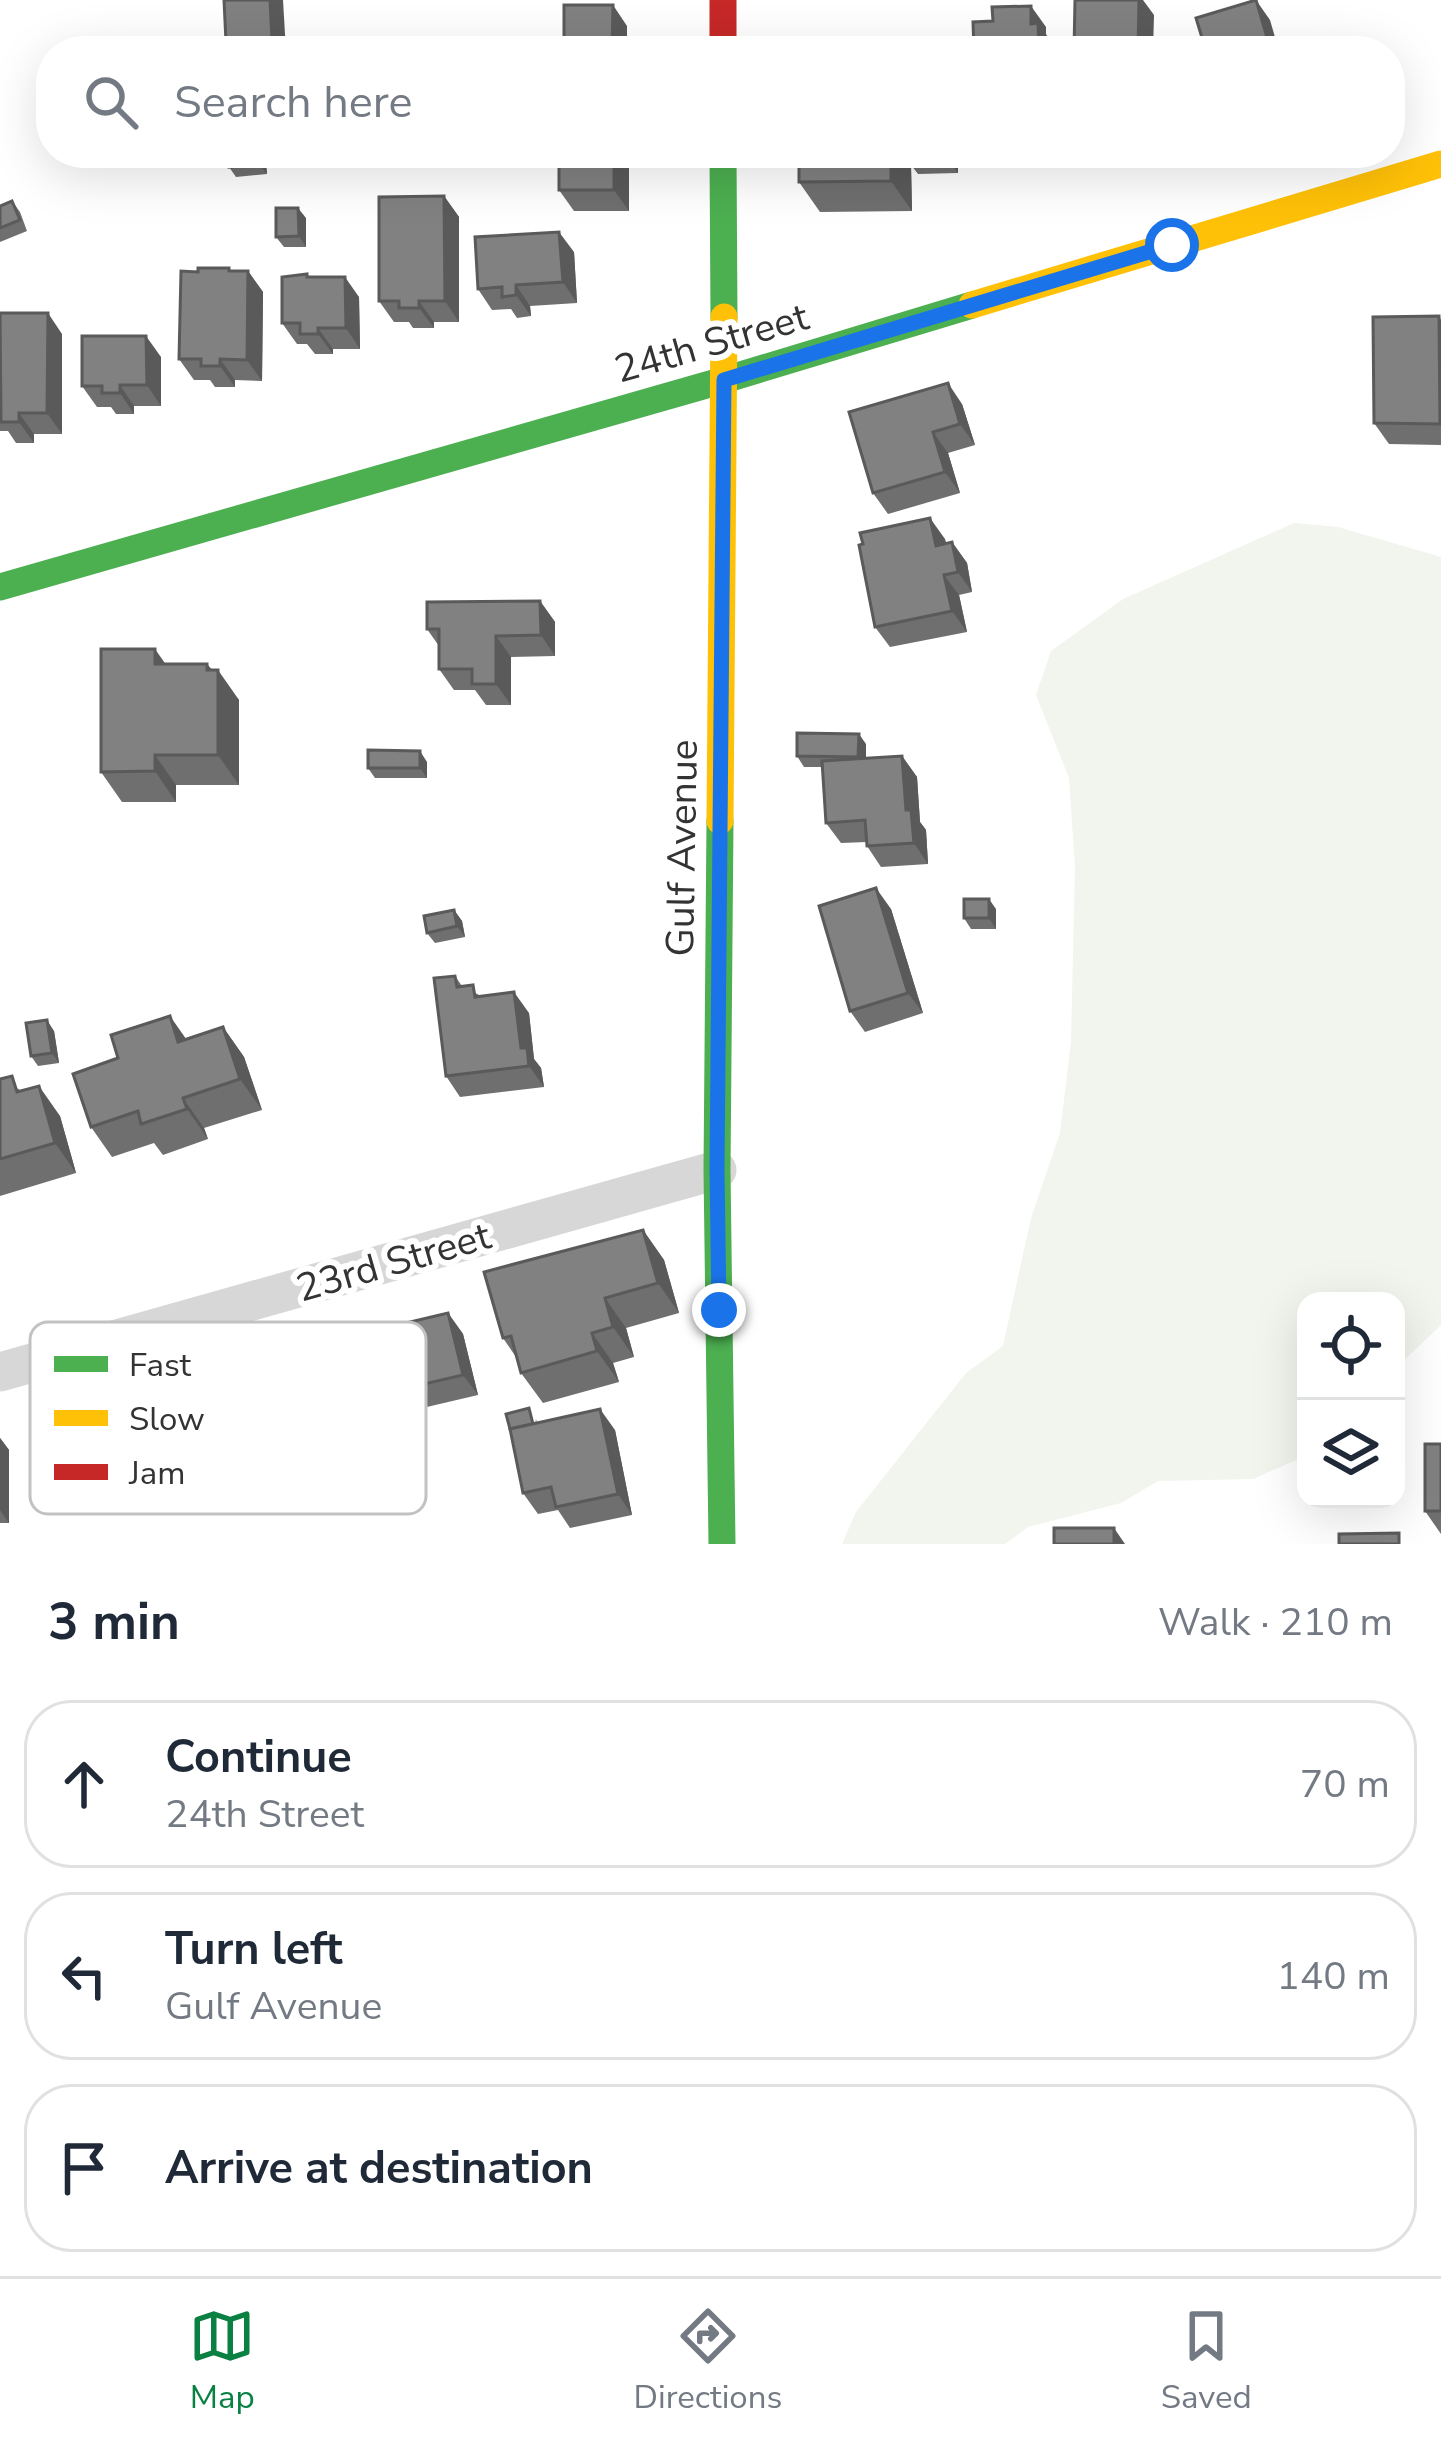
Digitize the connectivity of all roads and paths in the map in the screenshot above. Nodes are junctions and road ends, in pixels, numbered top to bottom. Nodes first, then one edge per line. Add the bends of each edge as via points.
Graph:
1 (723, 0) edge
2 (723, 36) edge
3 (1441, 164) edge
4 (723, 168) edge
5 (724, 380) junction
6 (0, 587) edge
7 (717, 1170) junction
8 (177, 1322) edge
9 (30, 1364) edge
10 (0, 1372) edge
11 (722, 1544) edge

1 - 2 street
3 - 5 street, 24th Street
4 - 5 street, Gulf Avenue
5 - 6 street, 24th Street
5 - 7 street, Gulf Avenue
7 - 8 street, 23rd Street
7 - 11 street, Gulf Avenue
9 - 10 street, 23rd Street

